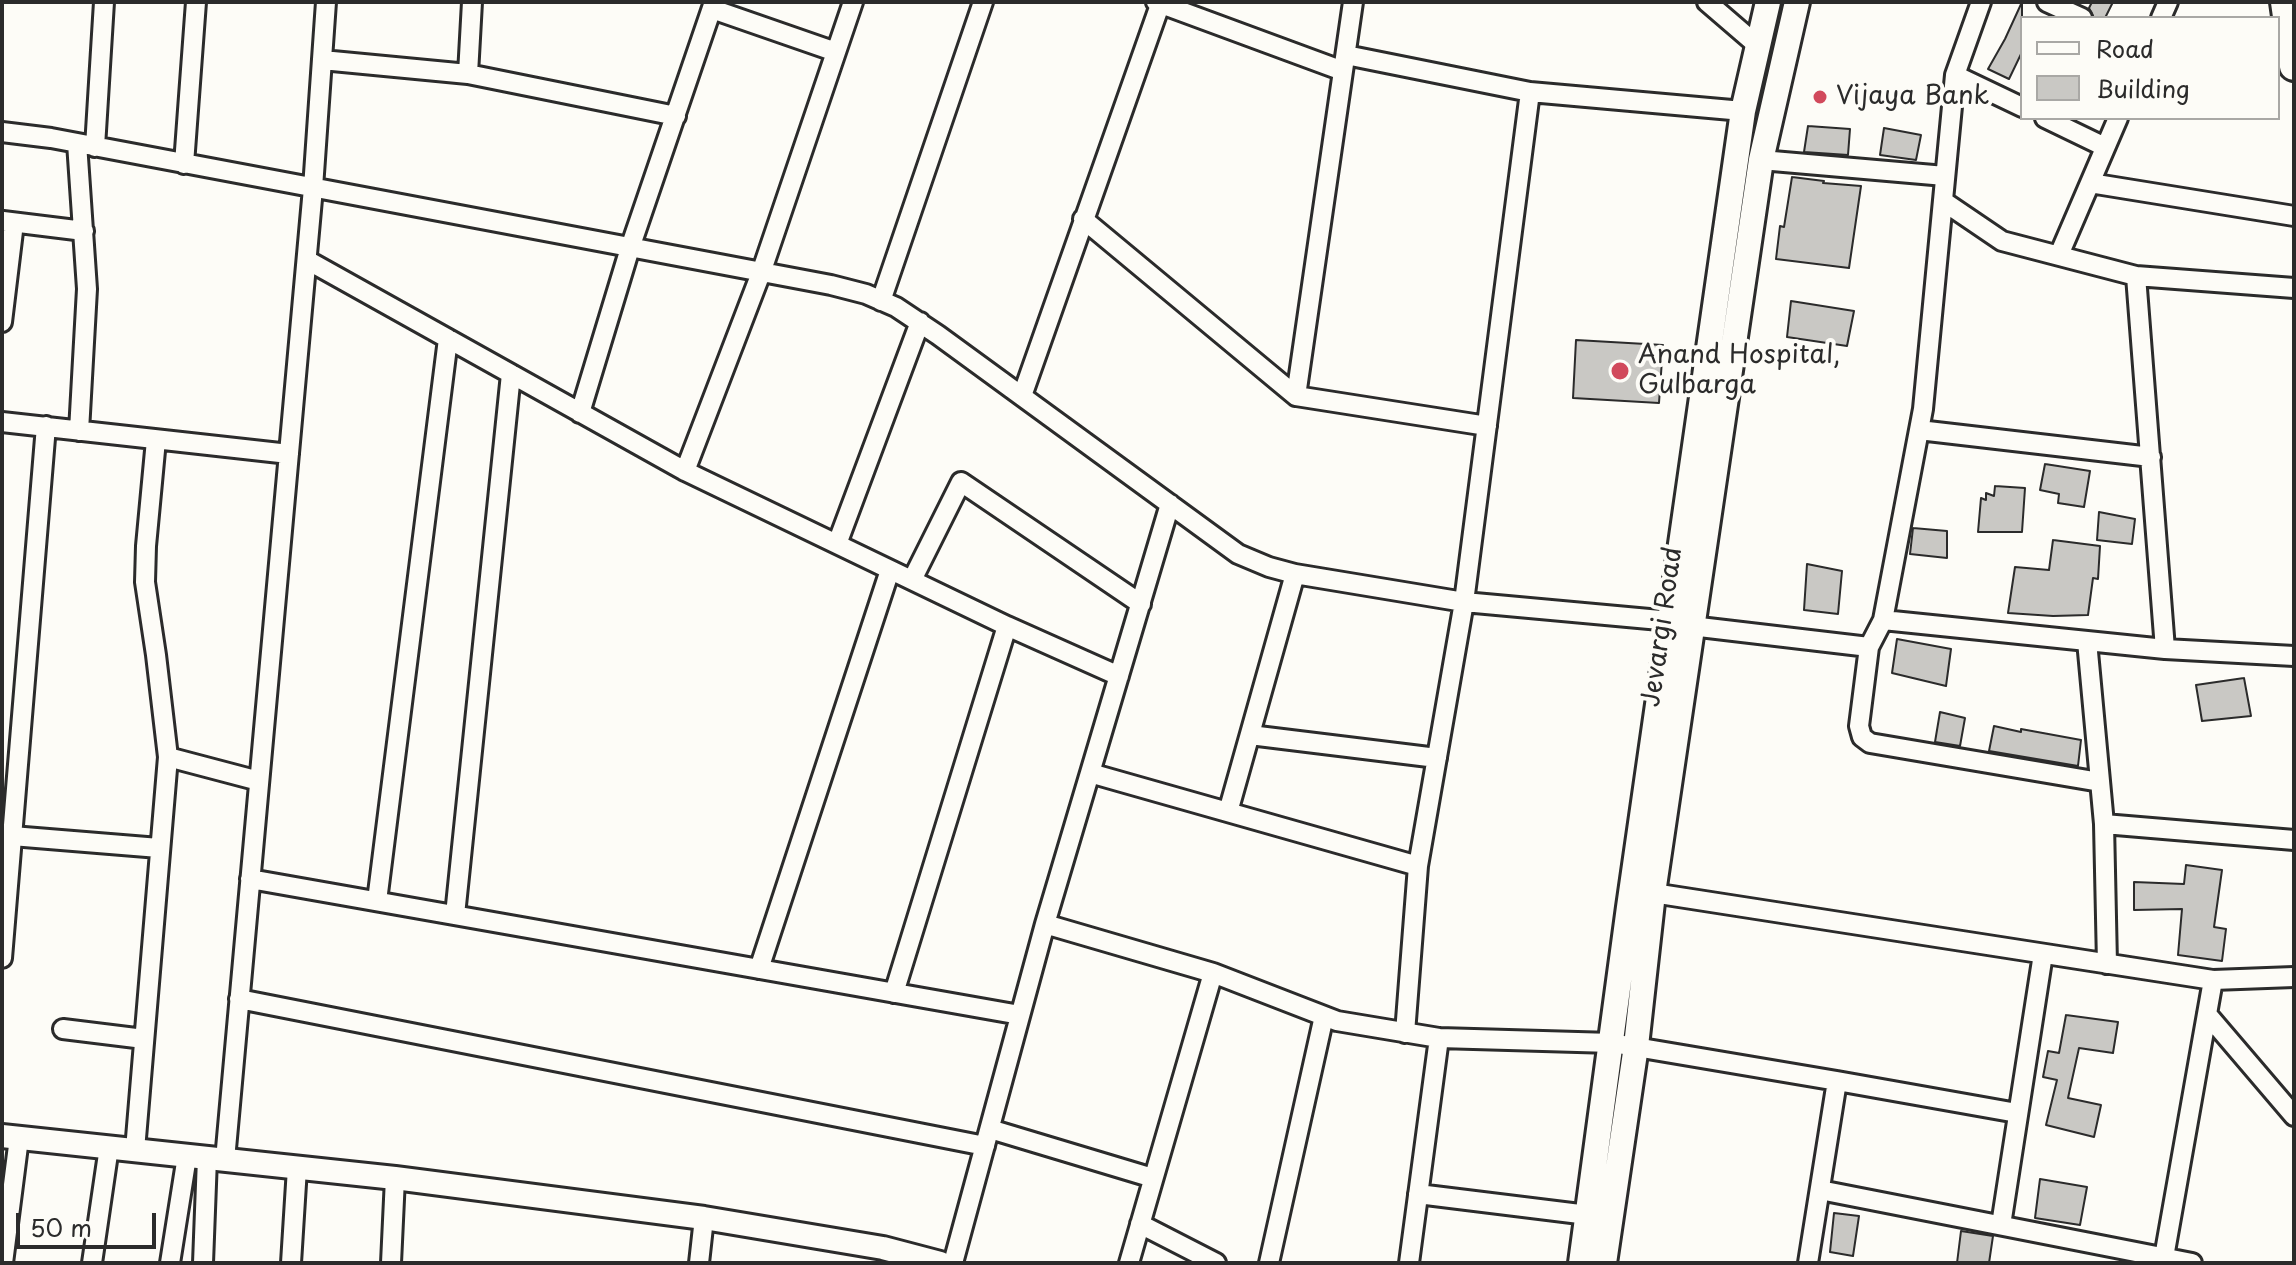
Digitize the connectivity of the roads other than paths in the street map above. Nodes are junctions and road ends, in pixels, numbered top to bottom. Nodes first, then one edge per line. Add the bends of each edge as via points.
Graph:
1 (104, 2) edge
2 (196, 2) edge
3 (326, 2) edge
4 (472, 2) edge
5 (853, 2) edge
6 (983, 2) edge
7 (1353, 2) edge
8 (1707, 2) edge
9 (1768, 2) edge
10 (1797, 2) edge
11 (1981, 2) edge
12 (2047, 2) edge
13 (2285, 2) edge
14 (1160, 3) edge
15 (713, 6) edge
16 (2078, 16) edge
17 (1757, 45) junction
18 (836, 52) junction
19 (322, 60) junction
20 (1344, 63) junction
21 (2294, 66) edge
22 (468, 74) junction
23 (1955, 75) junction
24 (1530, 92) junction
25 (2020, 106) edge
26 (1743, 111) junction
27 (676, 116) junction
28 (2049, 120) edge
29 (2117, 120) edge
30 (2, 132) edge
31 (86, 145) junction
32 (2105, 147) junction
33 (1761, 160) junction
34 (184, 164) junction
35 (1945, 176) junction
36 (2090, 183) junction
37 (313, 188) junction
38 (1943, 201) junction
39 (2294, 216) edge
40 (1083, 219) junction
41 (8, 222) edge
42 (84, 231) junction
43 (630, 248) junction
44 (2059, 255) junction
45 (307, 260) junction
46 (761, 273) junction
47 (2136, 276) junction
48 (2294, 288) edge
49 (881, 301) junction
50 (2, 322) edge
51 (920, 322) junction
52 (448, 339) junction
53 (511, 374) junction
54 (1022, 396) junction
55 (1296, 396) junction
56 (580, 413) junction
57 (2, 422) edge
58 (46, 426) junction
59 (1487, 426) junction
60 (1919, 430) junction
61 (79, 431) junction
62 (156, 440) junction
63 (289, 454) junction
64 (2151, 457) junction
65 (685, 471) junction
66 (1170, 504) junction
67 (837, 544) junction
68 (890, 570) junction
69 (1295, 574) junction
70 (912, 580) junction
71 (1464, 602) junction
72 (1141, 604) junction
73 (1883, 620) junction
74 (1681, 623) junction
75 (1007, 626) junction
76 (2087, 641) junction
77 (1869, 647) junction
78 (2165, 649) junction
79 (2294, 656) edge
80 (1119, 676) junction
81 (1250, 735) junction
82 (10, 752) edge
83 (168, 757) junction
84 (1437, 758) junction
85 (1090, 773) junction
86 (259, 781) junction
87 (2100, 782) junction
88 (1228, 812) junction
89 (2104, 824) junction
90 (12, 836) junction
91 (2294, 840) edge
92 (159, 848) junction
93 (1418, 866) junction
94 (250, 879) junction
95 (1653, 893) junction
96 (377, 901) junction
97 (455, 915) junction
98 (1045, 924) junction
99 (2043, 954) junction
100 (2, 958) edge
101 (2107, 964) junction
102 (759, 969) junction
103 (1213, 973) junction
104 (2294, 977) edge
105 (2213, 980) junction
106 (894, 993) junction
107 (239, 999) junction
108 (2207, 1014) junction
109 (1020, 1015) junction
110 (1324, 1016) junction
111 (63, 1029) dead end
112 (1405, 1033) junction
113 (1439, 1038) junction
114 (144, 1039) junction
115 (1624, 1045) junction
116 (1837, 1081) junction
117 (2017, 1113) junction
118 (2294, 1116) edge
119 (10, 1137) edge
120 (988, 1137) junction
121 (109, 1147) junction
122 (135, 1150) junction
123 (206, 1158) junction
124 (297, 1168) junction
125 (395, 1178) junction
126 (1153, 1178) junction
127 (8, 1180) edge
128 (1820, 1190) junction
129 (1418, 1194) junction
130 (1588, 1215) junction
131 (704, 1218) junction
132 (1140, 1224) junction
133 (2001, 1225) junction
134 (3, 1260) edge
135 (2163, 1260) edge
136 (92, 1263) edge
137 (170, 1263) edge
138 (203, 1263) edge
139 (291, 1263) edge
140 (391, 1263) edge
141 (699, 1263) edge
142 (940, 1263) edge
143 (953, 1263) edge
144 (1129, 1263) edge
145 (1216, 1263) edge
146 (1269, 1263) edge
147 (1409, 1263) edge
148 (1581, 1263) edge
149 (1604, 1263) edge
150 (1808, 1263) edge
151 (2192, 1263) edge

1 - 31 street
2 - 34 street
3 - 19 street
4 - 22 street
5 - 18 street
6 - 49 street
7 - 20 street
8 - 17 street
9 - 17 main road
10 - 33 main road, Jevargi Road
11 - 23 street
12 - 16 street
13 - 21 main road
14 - 20 street
14 - 40 street
15 - 18 street
15 - 27 street
17 - 26 main road
18 - 46 street
19 - 22 street
19 - 37 street
20 - 24 street
20 - 55 street
22 - 27 street
23 - 25 street
23 - 35 street
24 - 26 street
24 - 59 street
26 - 74 main road
27 - 43 street
28 - 32 street
29 - 32 street
30 - 31 street
31 - 34 street
31 - 42 street
32 - 36 street
33 - 35 street
33 - 74 main road, Jevargi Road
34 - 37 street
35 - 38 street
36 - 39 street
36 - 44 street
37 - 43 street
37 - 45 street
38 - 44 street via 2002,241
38 - 60 street
40 - 54 street
40 - 55 street
41 - 42 street
41 - 50 street
42 - 61 street via 87,289
43 - 46 street
43 - 56 street
44 - 47 street
45 - 52 street
45 - 63 street
46 - 49 street via 831,285
46 - 65 street
47 - 48 street
47 - 64 street
49 - 51 street
51 - 54 street
51 - 67 street
52 - 53 street
52 - 96 street
53 - 56 street
53 - 97 street
54 - 66 street
55 - 59 street
56 - 65 street
57 - 58 street
58 - 61 street
58 - 82 street
59 - 71 street
60 - 64 street
60 - 73 street
61 - 62 street
62 - 63 street
62 - 83 street via 145,582
63 - 86 street
64 - 78 street
65 - 67 street
66 - 69 street via 1238,554
66 - 72 street
67 - 68 street
68 - 70 street
68 - 102 street
69 - 71 street
69 - 81 street
70 - 72 street via 961,482
70 - 75 street
71 - 74 street
71 - 84 street
72 - 80 street
73 - 76 street
73 - 77 street
74 - 77 street
74 - 95 main road, Jevargi Road
74 - 115 main road via 1629,907
75 - 80 street
75 - 106 street
76 - 78 street
76 - 87 street
77 - 87 street via 1859,726 1870,743
78 - 79 street
80 - 85 street
81 - 84 street
81 - 88 street
82 - 90 street
83 - 86 street
83 - 92 street
84 - 93 street
85 - 88 street
85 - 98 street
86 - 94 street
87 - 89 street
88 - 93 street
89 - 91 street
89 - 101 street
90 - 92 street
90 - 100 street
92 - 114 street
93 - 112 street
94 - 96 street
94 - 107 street
95 - 99 street
95 - 115 main road, Jevargi Road
96 - 97 street
97 - 102 street
98 - 103 street
98 - 109 street
99 - 101 street
99 - 117 street
101 - 105 street
102 - 106 street
103 - 110 street
103 - 126 street
104 - 105 street
105 - 108 street
106 - 109 street
107 - 120 street
107 - 123 street
108 - 118 street
108 - 135 street
109 - 120 street
110 - 112 street
110 - 146 street
111 - 114 street
112 - 113 street
113 - 115 street
113 - 129 street
114 - 122 street
115 - 116 street
115 - 130 main road
115 - 149 main road, Jevargi Road
116 - 117 street
116 - 128 street
117 - 133 street
119 - 121 street
119 - 127 street
120 - 126 street
120 - 143 street
121 - 122 street
121 - 136 street
122 - 123 street
123 - 124 street
123 - 137 street
123 - 138 street
124 - 125 street
124 - 139 street
125 - 131 street
125 - 140 street
126 - 132 street
127 - 134 street
128 - 133 street
128 - 150 street
129 - 130 street
129 - 147 street
130 - 148 main road
131 - 141 street
131 - 142 street via 883,1248
132 - 144 street
132 - 145 street
133 - 135 street
135 - 151 street

